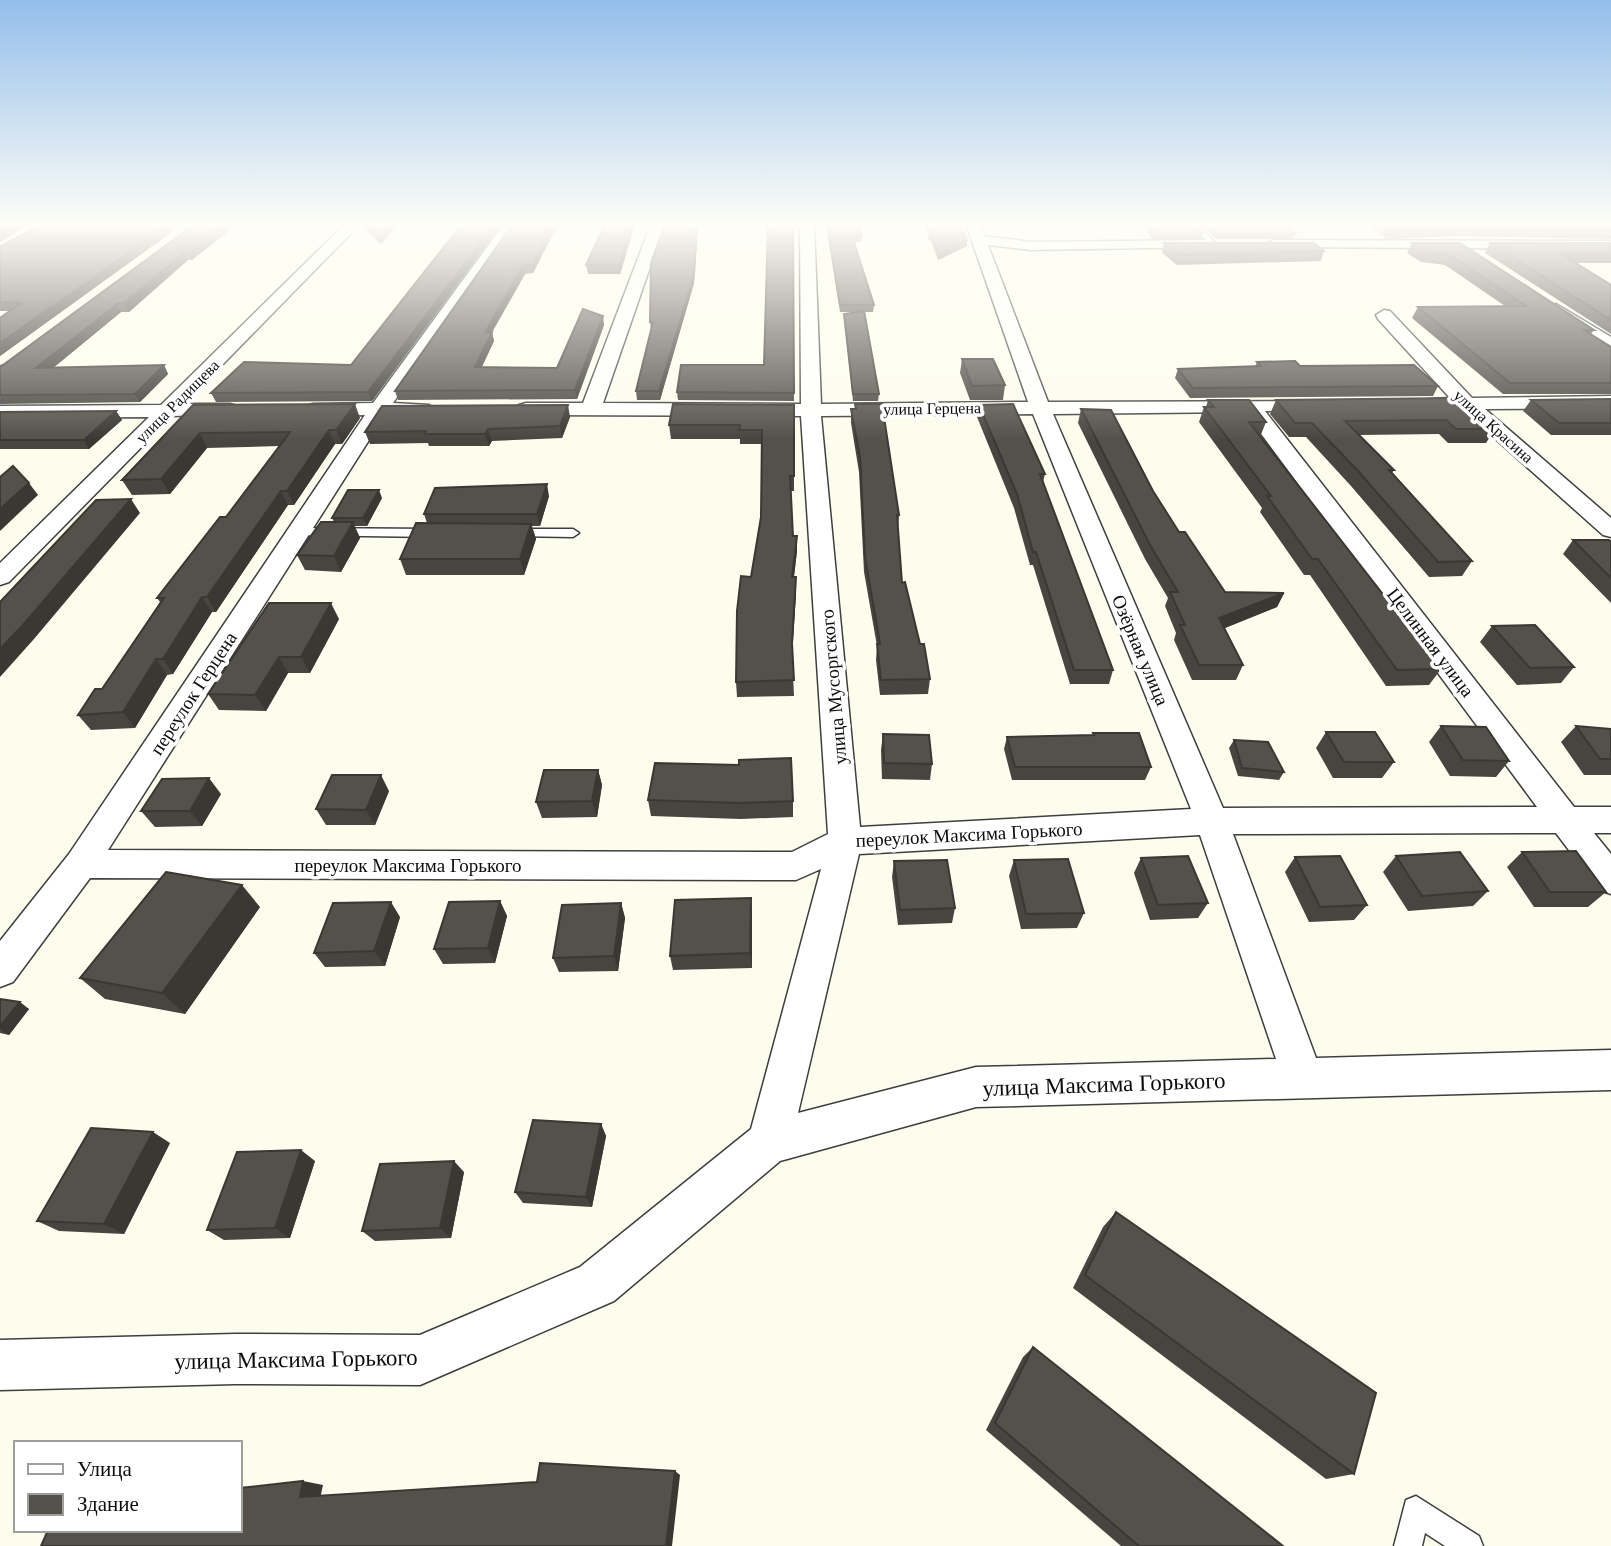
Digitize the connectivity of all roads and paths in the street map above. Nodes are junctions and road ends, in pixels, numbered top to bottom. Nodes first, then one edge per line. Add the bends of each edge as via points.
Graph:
1 (282, 296) edge
2 (460, 296) edge
3 (632, 296) edge
4 (809, 296) edge
5 (999, 296) edge
6 (1545, 302) edge
7 (1384, 315) dead end
8 (1611, 345) edge
9 (1611, 402) edge
10 (1466, 403) junction
11 (1331, 404) edge
12 (1399, 404) edge
13 (1250, 405) junction
14 (1040, 407) junction
15 (591, 408) junction
16 (445, 409) edge
17 (512, 409) edge
18 (247, 410) edge
19 (287, 410) edge
20 (379, 410) junction
21 (811, 410) junction
22 (168, 411) junction
23 (0, 412) edge
24 (1611, 530) edge
25 (299, 532) junction
26 (449, 533) edge
27 (504, 533) edge
28 (573, 533) dead end
29 (0, 578) edge
30 (1566, 820) junction
31 (1611, 820) edge
32 (1212, 821) junction
33 (845, 841) junction
34 (81, 864) junction
35 (1611, 880) edge
36 (0, 970) edge
37 (1611, 1070) edge
38 (1303, 1078) junction
39 (769, 1142) junction
40 (0, 1365) edge
41 (1408, 1546) edge
42 (1469, 1546) edge

1 - 22 street, улица Радищева
2 - 20 street, переулок Герцена
3 - 15 street
4 - 21 street, улица Мусоргского
5 - 14 street, Озёрная улица
6 - 8 street
7 - 10 street, улица Красина
9 - 10 street
10 - 12 street
10 - 24 street, улица Красина
11 - 13 street, улица Герцена
13 - 14 street, улица Герцена
13 - 30 street, Целинная улица
14 - 21 street, улица Герцена
14 - 32 street, Озёрная улица
15 - 17 street, улица Герцена
15 - 21 street, улица Герцена
16 - 20 street
18 - 22 street
19 - 20 street
20 - 25 street, переулок Герцена
21 - 33 street, улица Мусоргского
22 - 23 street
22 - 29 street, улица Радищева
25 - 26 lane
25 - 34 street, переулок Герцена
27 - 28 lane
30 - 31 street, переулок Максима Горького
30 - 32 street, переулок Максима Горького
30 - 35 street, Целинная улица
32 - 33 street, переулок Максима Горького
32 - 38 street, Озёрная улица
33 - 34 street, переулок Максима Горького via 796,866
33 - 39 street, улица Мусоргского
34 - 36 street, переулок Герцена
37 - 38 street, улица Максима Горького
38 - 39 street, улица Максима Горького via 976,1087
39 - 40 street, улица Максима Горького via 597,1284 420,1360
41 - 42 lane via 1416,1510

